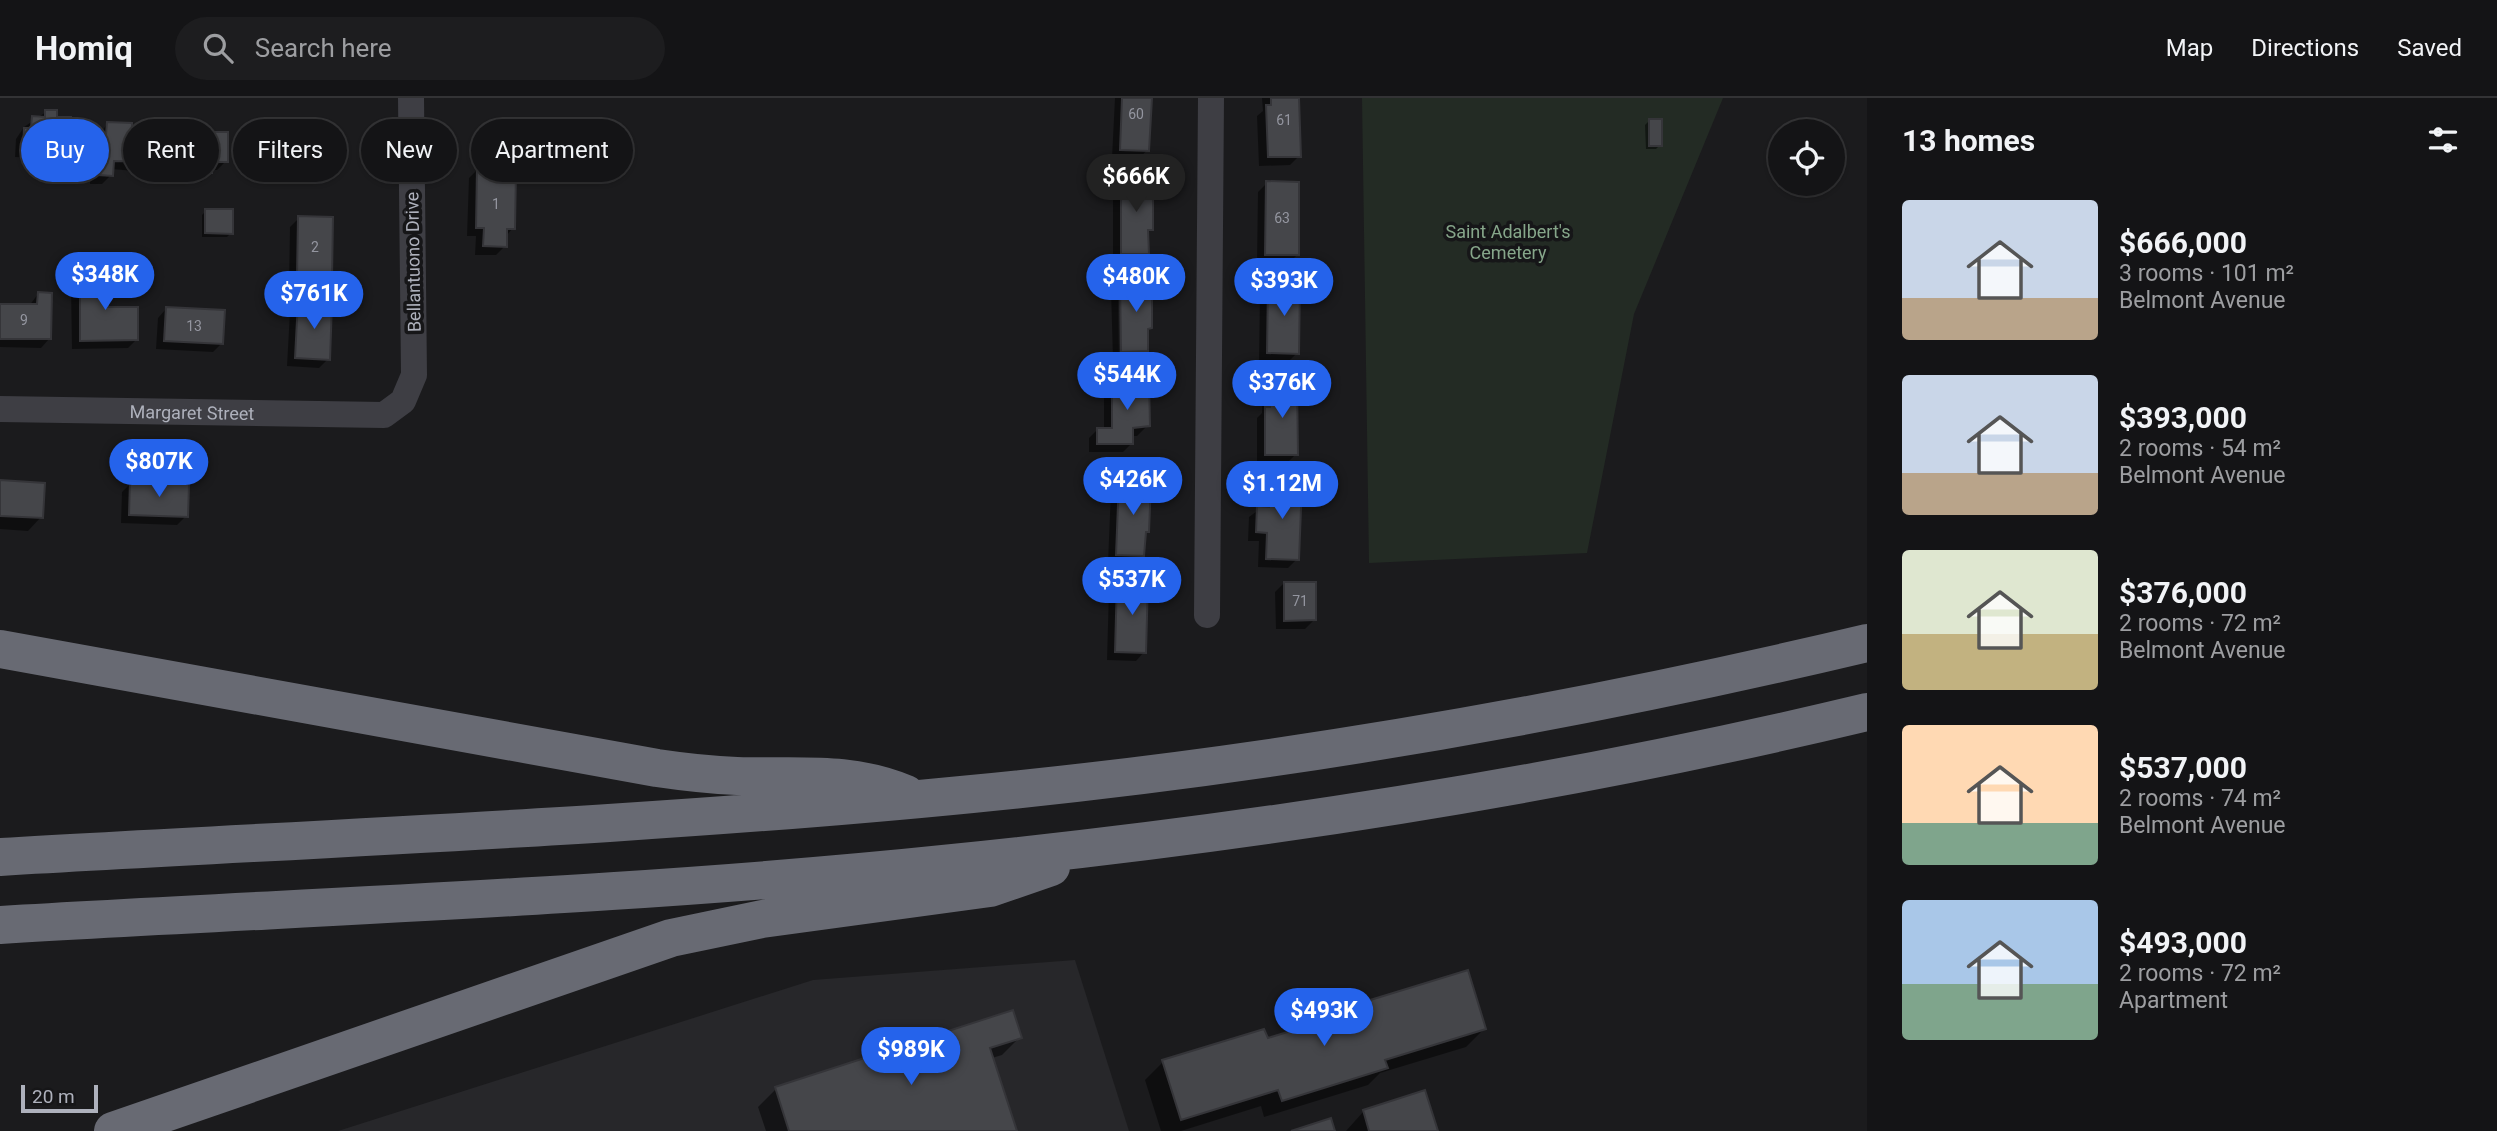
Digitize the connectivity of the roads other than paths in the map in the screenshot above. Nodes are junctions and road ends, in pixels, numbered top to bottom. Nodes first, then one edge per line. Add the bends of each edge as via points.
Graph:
1 (411, 98) edge
2 (1211, 98) edge
3 (0, 409) edge
4 (384, 415) joint
5 (1207, 615) dead end
6 (1867, 643) edge
7 (0, 649) edge
8 (1867, 712) edge
9 (918, 799) junction
10 (1088, 849) junction
11 (0, 857) edge
12 (0, 925) edge
13 (113, 1131) edge

1 - 4 street, Bellantuono Drive via 414,374 403,401
2 - 5 street
3 - 4 street, Margaret Street
6 - 9 highway via 1367,743 1170,772
7 - 9 highway via 657,768 734,776 852,777
8 - 10 highway via 1471,793
9 - 11 highway
10 - 12 highway via 733,882
10 - 13 highway via 1036,874 990,888 762,919 645,946

